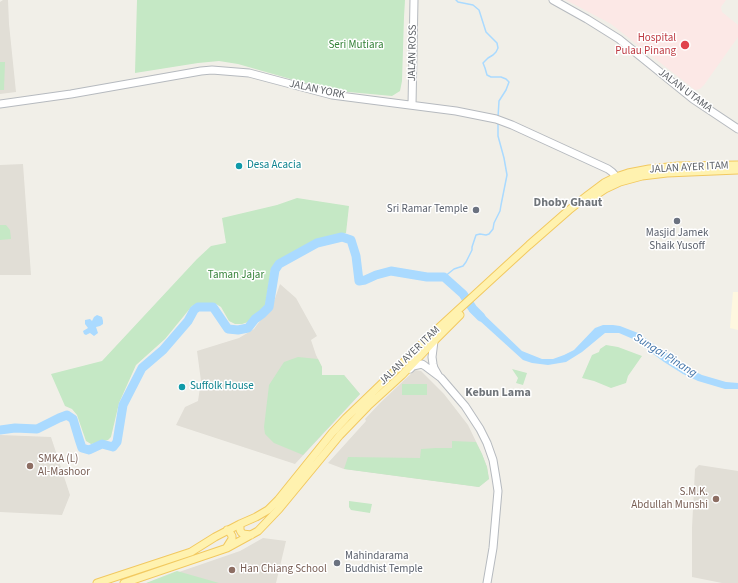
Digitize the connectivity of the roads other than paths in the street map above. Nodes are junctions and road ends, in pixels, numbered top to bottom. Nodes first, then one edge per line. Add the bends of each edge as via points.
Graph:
1 (414, 0) edge
2 (553, 0) edge
3 (0, 104) edge
4 (412, 105) junction
5 (738, 129) edge
6 (738, 165) edge
7 (738, 170) edge
8 (618, 180) junction
9 (461, 311) junction
10 (434, 340) junction
11 (402, 375) junction
12 (441, 378) junction
13 (240, 524) junction
14 (228, 530) junction
15 (251, 535) junction
16 (227, 548) junction
17 (97, 583) edge
18 (124, 583) edge
19 (487, 583) edge

1 - 4 street, JALAN ROSS
2 - 5 street, JALAN UTAMA via 619,39 693,99
3 - 4 street, JALAN YORK via 212,70 248,73 332,95
4 - 8 street, JALAN YORK via 456,111 505,122 608,169
6 - 8 main road, JALAN AYER ITAM via 660,168 628,173
7 - 8 main road, JALAN AYER ITAM via 661,173
8 - 9 main road, JALAN AYER ITAM via 590,198
9 - 10 main road, JALAN AYER ITAM
9 - 13 main road, JALAN AYER ITAM via 433,333 346,418 272,507
10 - 11 main road, JALAN AYER ITAM
10 - 12 street via 433,364
11 - 12 street via 413,366 422,364
11 - 15 main road, JALAN AYER ITAM via 340,435 279,509
12 - 19 street via 473,418 493,460 498,491
13 - 14 main road, JALAN AYER ITAM
13 - 15 main road via 243,534
14 - 16 main road via 232,539
14 - 17 main road, JALAN AYER ITAM via 191,552
15 - 16 main road, JALAN AYER ITAM
16 - 18 main road, JALAN AYER ITAM

